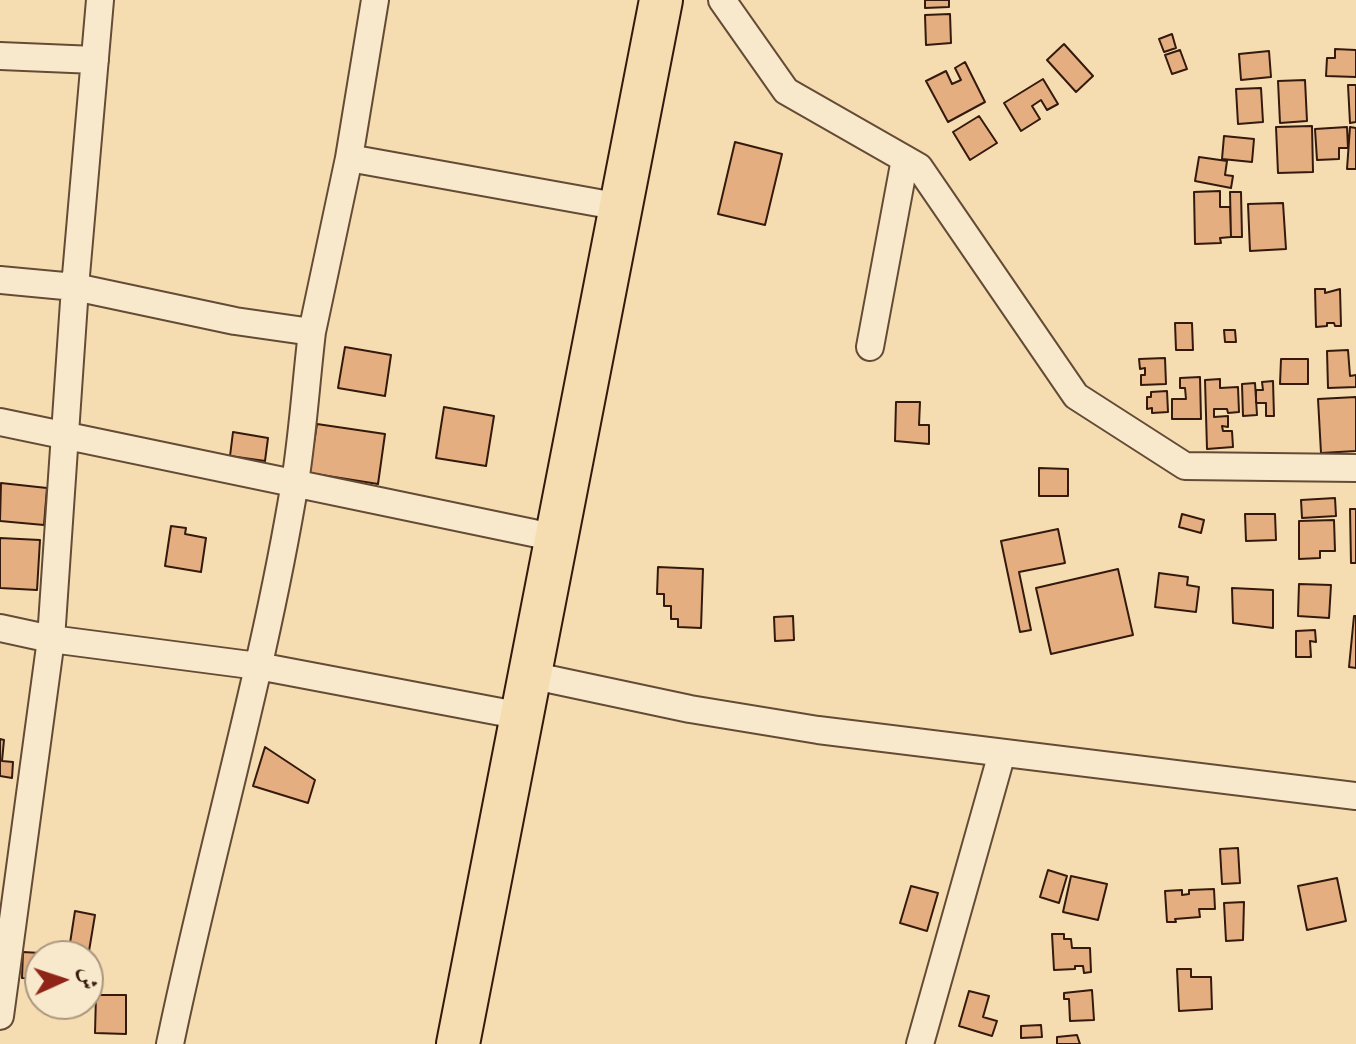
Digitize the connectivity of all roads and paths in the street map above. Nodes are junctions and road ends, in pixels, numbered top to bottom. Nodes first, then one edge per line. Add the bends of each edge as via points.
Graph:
1 (100, 0) edge
2 (375, 0) edge
3 (661, 0) edge
4 (722, 0) edge
5 (0, 56) edge
6 (95, 60) junction
7 (349, 158) junction
8 (905, 159) junction
9 (621, 207) junction
10 (0, 280) edge
11 (75, 287) junction
12 (312, 332) junction
13 (870, 347) dead end
14 (0, 422) edge
15 (65, 437) junction
16 (1356, 468) edge
17 (295, 482) junction
18 (557, 538) junction
19 (0, 628) edge
20 (51, 639) junction
21 (258, 666) junction
22 (530, 675) junction
23 (522, 716) junction
24 (1002, 753) junction
25 (1356, 796) edge
26 (0, 1016) edge
27 (170, 1044) edge
28 (458, 1044) edge
29 (920, 1044) edge

1 - 6 street
2 - 7 street
3 - 9 main road
4 - 8 street via 786,91
5 - 6 street
6 - 11 street
7 - 9 street
7 - 12 street
8 - 13 street
8 - 16 street via 919,167 1076,396 1185,466
9 - 18 main road
10 - 11 street
11 - 12 street
11 - 15 street
12 - 17 street
14 - 15 street
15 - 17 street
15 - 20 street
17 - 18 street
17 - 21 street
18 - 22 main road
19 - 20 street
20 - 21 street
20 - 26 street
21 - 23 street
21 - 27 street
22 - 23 main road
22 - 24 street via 690,709
23 - 28 main road
24 - 25 street
24 - 29 street

